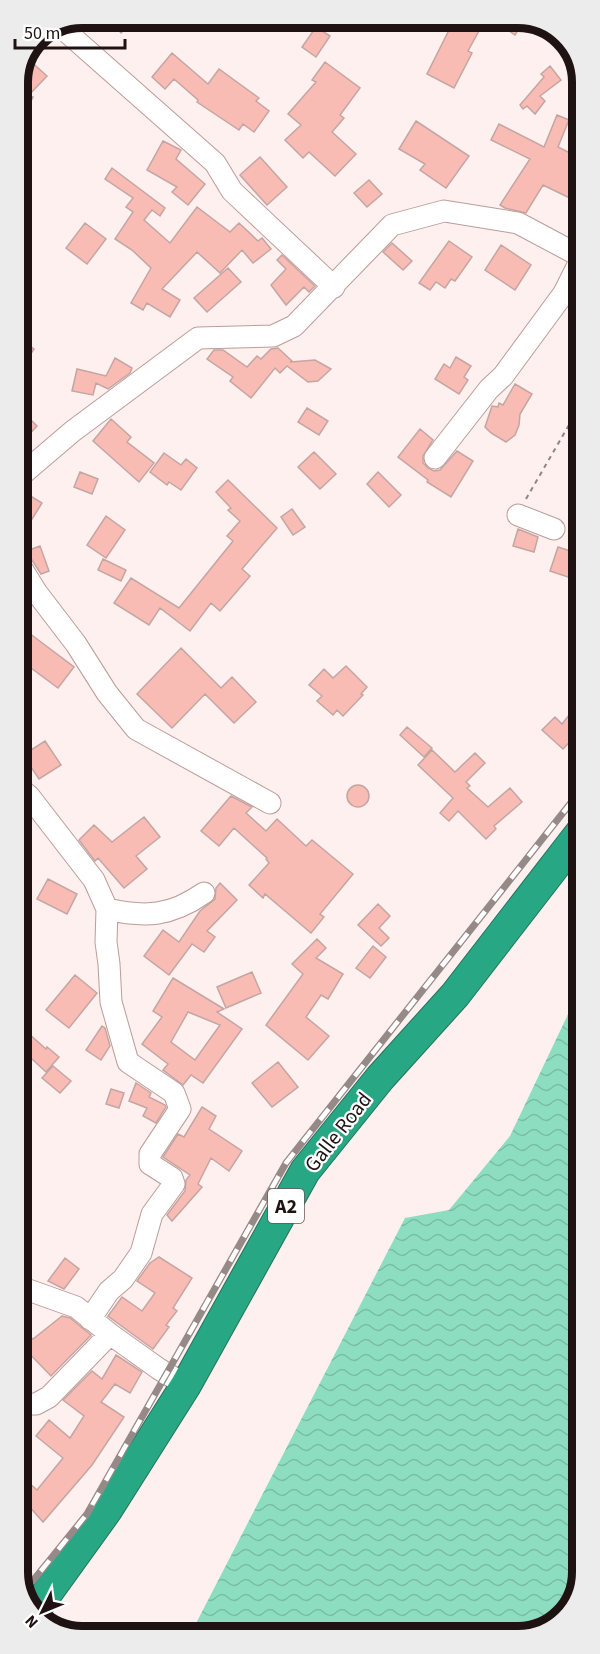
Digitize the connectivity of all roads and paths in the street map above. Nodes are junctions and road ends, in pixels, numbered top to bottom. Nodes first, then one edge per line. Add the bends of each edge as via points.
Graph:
1 (65, 31) edge
2 (572, 252) edge
3 (572, 277) edge
4 (334, 287) junction
5 (572, 420) edge
6 (435, 458) dead end
7 (29, 469) edge
8 (518, 515) joint
9 (554, 529) dead end
10 (29, 580) edge
11 (29, 796) edge
12 (270, 803) dead end
13 (572, 844) edge
14 (204, 893) dead end
15 (107, 909) junction
16 (28, 1290) edge
17 (90, 1319) junction
18 (110, 1334) junction
19 (186, 1385) junction
20 (28, 1404) edge
21 (40, 1604) edge

1 - 4 street via 215,163 232,191
2 - 4 street via 518,223 444,211 392,225
3 - 6 street via 503,376
4 - 7 street via 294,326 273,336 198,338 73,430
5 - 8 path
8 - 9 street
10 - 12 street via 136,729
11 - 15 street via 94,880
13 - 19 highway, Galle Road / A2 via 455,995 380,1078 306,1171
14 - 15 street via 186,906 165,912 131,914
15 - 17 street via 111,1002 128,1062 174,1093 180,1109 150,1154 150,1164 174,1184 152,1214 141,1253
16 - 17 street via 76,1307
17 - 18 street
18 - 19 street
18 - 20 street via 49,1397
19 - 21 highway, Galle Road / A2 via 107,1510

